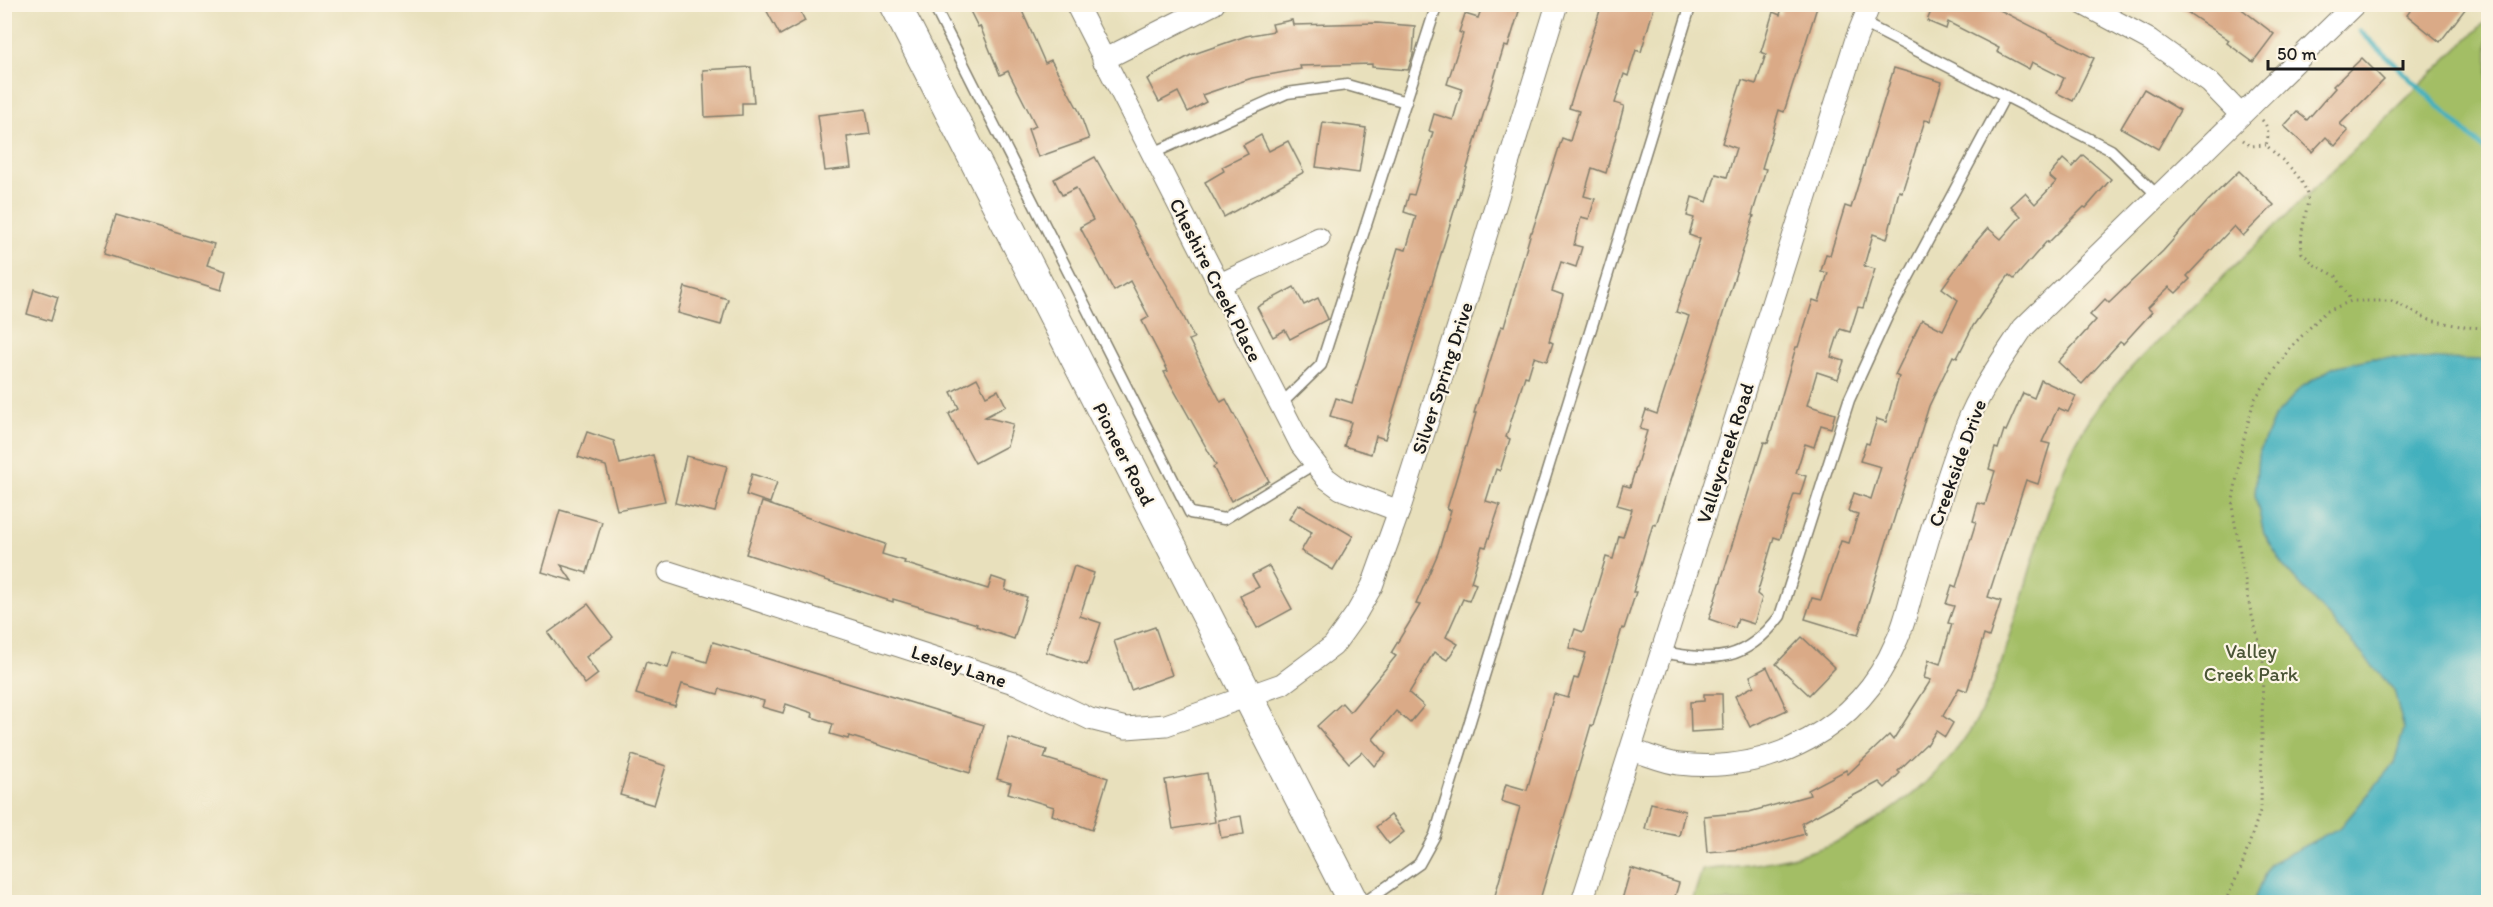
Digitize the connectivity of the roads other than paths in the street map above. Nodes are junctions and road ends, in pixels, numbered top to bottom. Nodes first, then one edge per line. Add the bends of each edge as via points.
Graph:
1 (895, 4) edge
2 (933, 4) edge
3 (1076, 4) edge
4 (1214, 4) edge
5 (1437, 4) edge
6 (1557, 4) edge
7 (1691, 4) edge
8 (2083, 4) edge
9 (2355, 4) edge
10 (1867, 14) edge
11 (1103, 60) junction
12 (2005, 96) junction
13 (1406, 102) junction
14 (2251, 116) junction
15 (1151, 154) junction
16 (2158, 196) junction
17 (1319, 238) dead end
18 (1218, 285) junction
19 (1280, 405) junction
20 (1314, 464) junction
21 (1399, 511) junction
22 (669, 572) dead end
23 (1662, 652) junction
24 (1247, 695) junction
25 (1631, 750) junction
26 (1353, 903) edge
27 (1365, 903) edge
28 (1582, 903) edge

1 - 24 main road, Pioneer Road
2 - 20 lane via 1190,513 1224,519
3 - 11 street, Cheshire Creek Place
4 - 11 street
5 - 13 lane
6 - 21 street, Silver Spring Drive
7 - 27 lane via 1435,835 1419,864
8 - 14 street via 2151,40
9 - 14 street, Creekside Drive
10 - 12 lane
10 - 23 street, Valleycreek Road
11 - 15 street, Cheshire Creek Place
12 - 16 lane via 2111,150
12 - 23 lane via 1887,317 1849,400 1780,616 1765,635 1726,656 1698,659
13 - 15 lane via 1347,85 1287,93
13 - 19 lane via 1321,365
14 - 16 street, Creekside Drive
15 - 18 street, Cheshire Creek Place
16 - 25 street, Creekside Drive via 2023,328 1987,381 1966,426 1896,642 1877,677 1852,708 1825,732 1785,751 1735,764 1678,764
17 - 18 street
18 - 19 street, Cheshire Creek Place
19 - 20 street, Cheshire Creek Place
20 - 21 street, Cheshire Creek Place via 1341,489
21 - 24 street, Silver Spring Drive via 1372,586 1334,646 1282,684
22 - 24 street, Lesley Lane via 1017,684 1090,719 1126,728 1166,726
23 - 25 street, Valleycreek Road
24 - 26 main road, Pioneer Road
25 - 28 street, Valleycreek Road

